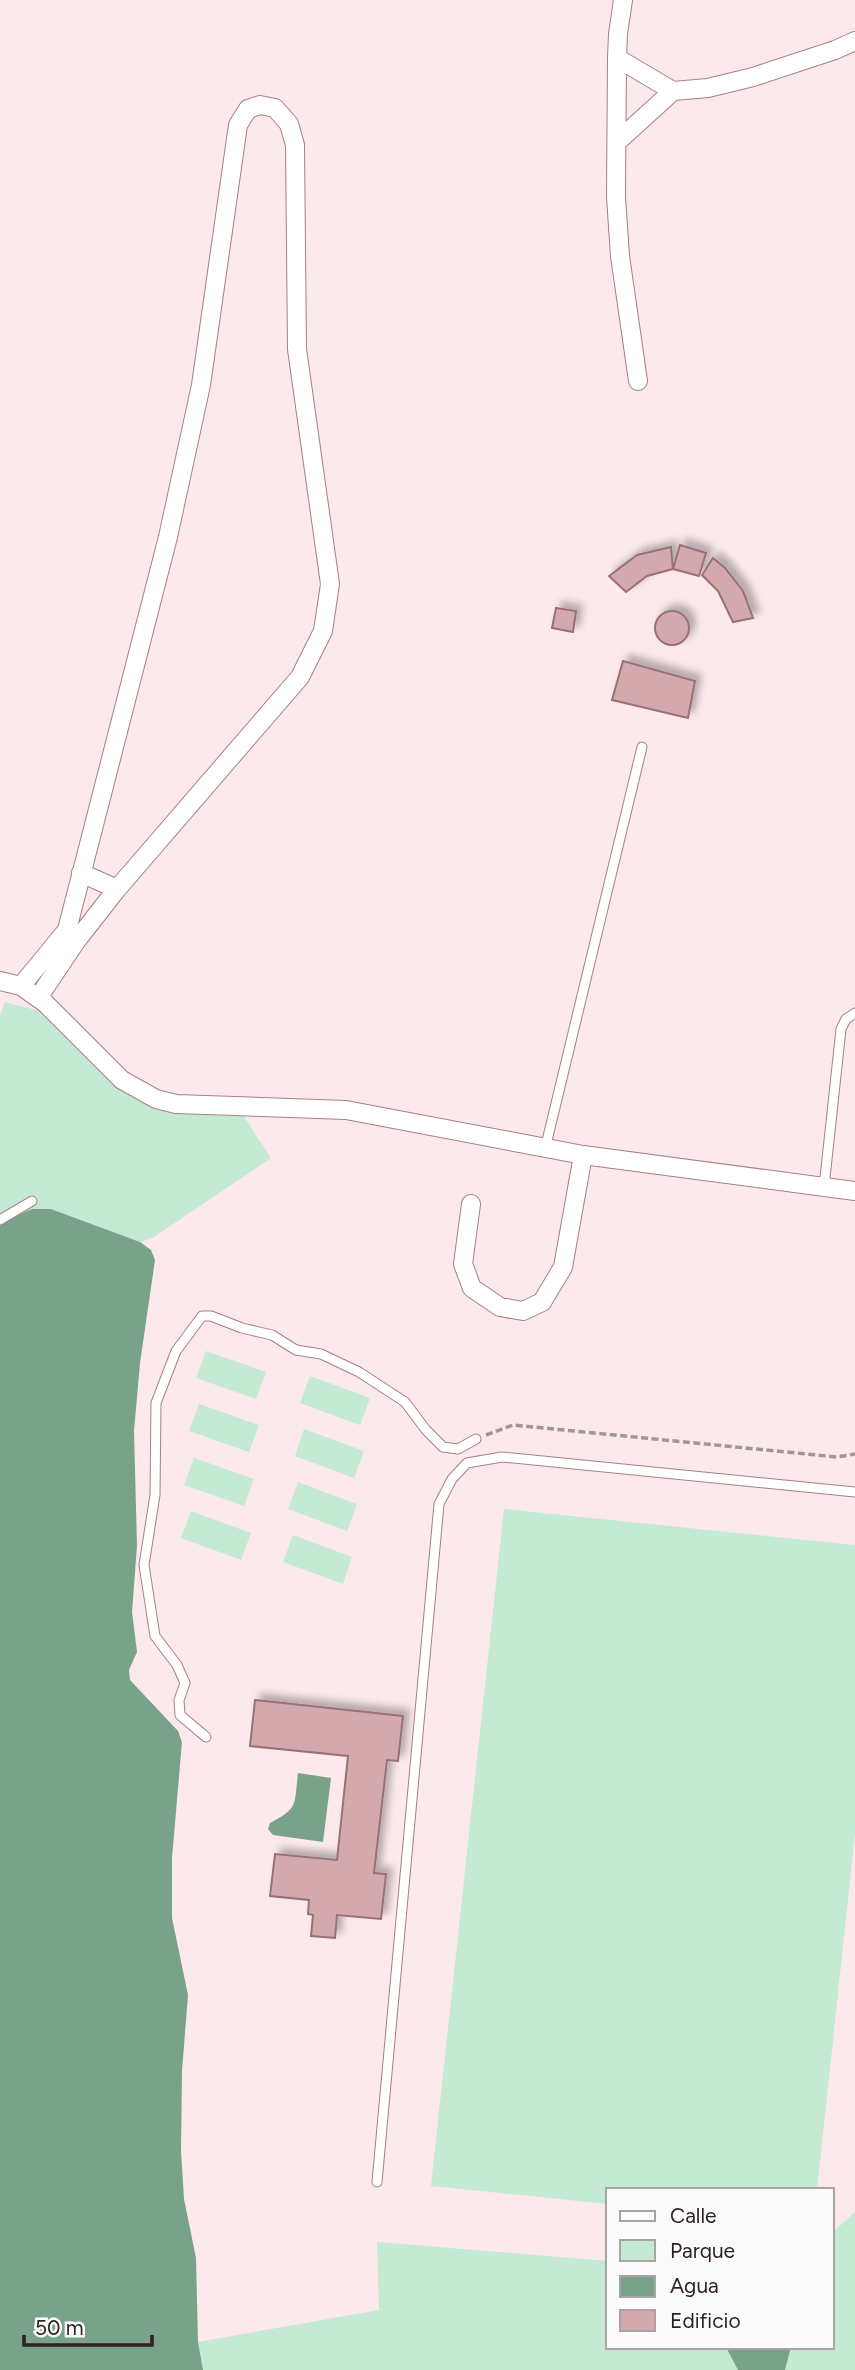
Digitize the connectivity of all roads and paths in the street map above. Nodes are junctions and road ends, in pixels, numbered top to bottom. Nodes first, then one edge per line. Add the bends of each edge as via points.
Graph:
1 (623, 0) edge
2 (855, 41) edge
3 (617, 58) junction
4 (673, 91) junction
5 (618, 141) junction
6 (638, 381) dead end
7 (642, 747) dead end
8 (81, 873) junction
9 (117, 889) junction
10 (72, 935) junction
11 (0, 981) edge
12 (21, 986) junction
13 (38, 998) junction
14 (855, 1013) edge
15 (545, 1149) junction
16 (583, 1155) junction
17 (824, 1187) junction
18 (855, 1191) edge
19 (32, 1201) dead end
20 (471, 1204) dead end
21 (0, 1220) edge
22 (476, 1439) joint
23 (855, 1454) edge
24 (855, 1492) edge
25 (206, 1737) dead end
26 (377, 2182) dead end

1 - 3 street
2 - 4 street via 753,77
3 - 4 street
3 - 5 street
4 - 5 street
5 - 6 street via 620,256
7 - 15 lane
8 - 9 street
8 - 9 street via 168,537 201,384 238,125 248,109 260,105 275,108 289,124 295,145 296,349 330,584 323,631 300,677
8 - 10 street
9 - 10 street
10 - 12 street
10 - 13 street
11 - 12 street
12 - 13 street
13 - 15 street via 122,1080 156,1099 176,1104 346,1110
14 - 17 lane via 841,1029
15 - 16 street
16 - 17 street
16 - 20 street via 563,1268 542,1302 523,1311 500,1307 472,1288 463,1264
17 - 18 street
19 - 21 lane
22 - 23 path via 513,1425 837,1457
22 - 25 lane via 457,1449 443,1447 405,1402 359,1371 211,1316 202,1316 195,1323 176,1351 156,1403 155,1495 144,1565 155,1636 185,1683 180,1715
24 - 26 lane via 502,1457 467,1463 452,1479 439,1504

